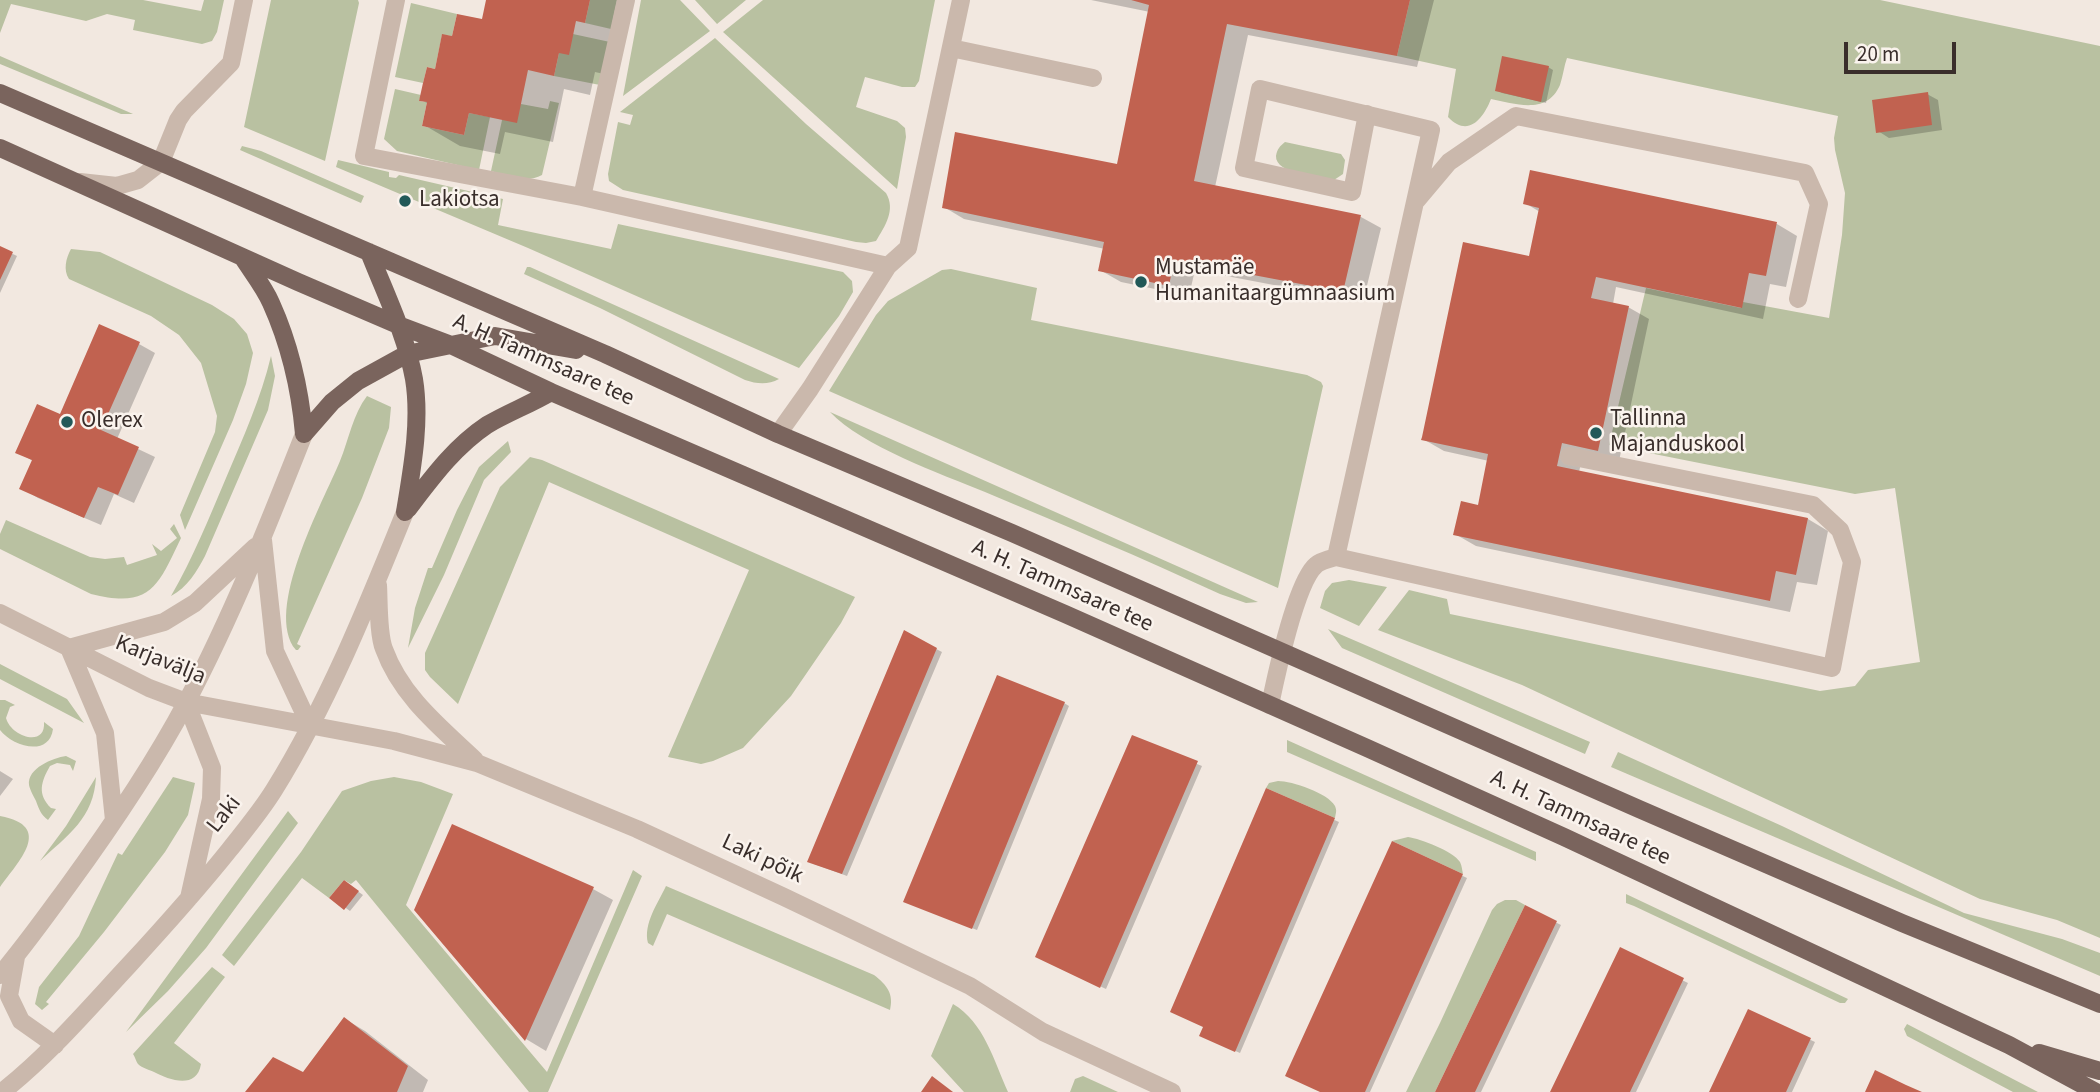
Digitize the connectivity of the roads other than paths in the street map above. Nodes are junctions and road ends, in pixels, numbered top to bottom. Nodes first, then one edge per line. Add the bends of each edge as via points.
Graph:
1 (244, 0) edge
2 (396, 0) edge
3 (626, 0) edge
4 (961, 0) edge
5 (951, 48) junction
6 (1093, 78) dead end
7 (0, 93) edge
8 (1367, 114) junction
9 (0, 148) edge
10 (161, 162) junction
11 (76, 182) junction
12 (582, 197) junction
13 (1414, 203) junction
14 (369, 252) junction
15 (243, 257) junction
16 (888, 266) junction
17 (1798, 299) dead end
18 (398, 325) junction
19 (451, 345) junction
20 (407, 354) junction
21 (605, 355) junction
22 (551, 392) junction
23 (304, 434) junction
24 (778, 434) junction
25 (1569, 456) dead end
26 (405, 512) junction
27 (263, 540) junction
28 (1336, 556) junction
29 (377, 580) junction
30 (0, 613) edge
31 (69, 648) junction
32 (1282, 651) junction
33 (186, 702) junction
34 (1270, 705) junction
35 (310, 726) junction
36 (477, 763) junction
37 (114, 820) junction
38 (188, 902) junction
39 (17, 956) junction
40 (0, 975) edge
41 (2100, 1004) edge
42 (55, 1045) junction
43 (2009, 1045) junction
44 (2100, 1071) edge
45 (2, 1092) edge
46 (1172, 1092) edge
47 (2096, 1092) edge

1 - 10 street via 231,63 184,111
2 - 12 street via 364,156
3 - 12 street
4 - 5 street
5 - 6 street
5 - 16 street via 908,248
7 - 10 main road, A. H. Tammsaare tee
8 - 8 street via 1260,89 1244,168 1352,192
8 - 13 street via 1431,130
9 - 11 main road, A. H. Tammsaare tee
10 - 11 street via 138,180 117,186
10 - 14 main road, A. H. Tammsaare tee
11 - 15 main road, A. H. Tammsaare tee
12 - 16 street
13 - 17 street via 1448,162 1517,116 1805,173 1819,204
13 - 28 street
14 - 18 main road
14 - 21 main road, A. H. Tammsaare tee
15 - 18 main road, A. H. Tammsaare tee
15 - 23 main road via 271,303 288,347
16 - 24 street
18 - 19 main road, A. H. Tammsaare tee
18 - 20 main road
19 - 20 main road
19 - 21 main road via 495,336
19 - 22 main road, A. H. Tammsaare tee
20 - 23 main road via 358,381
20 - 26 main road via 416,400
21 - 24 main road, A. H. Tammsaare tee
22 - 26 main road via 464,442
22 - 34 main road, A. H. Tammsaare tee
23 - 27 street
24 - 32 main road, A. H. Tammsaare tee
25 - 28 street via 1813,505 1840,530 1852,562 1832,668
26 - 29 street, Laki
27 - 31 street via 195,603 164,622
27 - 33 street
27 - 35 street via 275,650
28 - 32 street via 1316,564 1304,580
29 - 35 street, Laki
29 - 36 street via 383,647 398,680 412,700
30 - 31 street, Karjavälja
31 - 33 street, Karjavälja
31 - 37 street via 105,733
32 - 34 street
32 - 41 main road, A. H. Tammsaare tee via 1902,923
33 - 35 street, Karjavälja
33 - 37 street
33 - 38 street via 212,768 211,799
34 - 43 main road, A. H. Tammsaare tee
35 - 36 street, Laki põik via 394,741
35 - 38 street, Laki via 259,812
36 - 46 street, Laki põik via 637,829 783,897 971,986 1043,1032
37 - 39 street
38 - 42 street, Laki
39 - 40 street
39 - 42 street via 9,996 21,1021
42 - 45 street, Laki
43 - 44 main road
43 - 47 main road, A. H. Tammsaare tee

